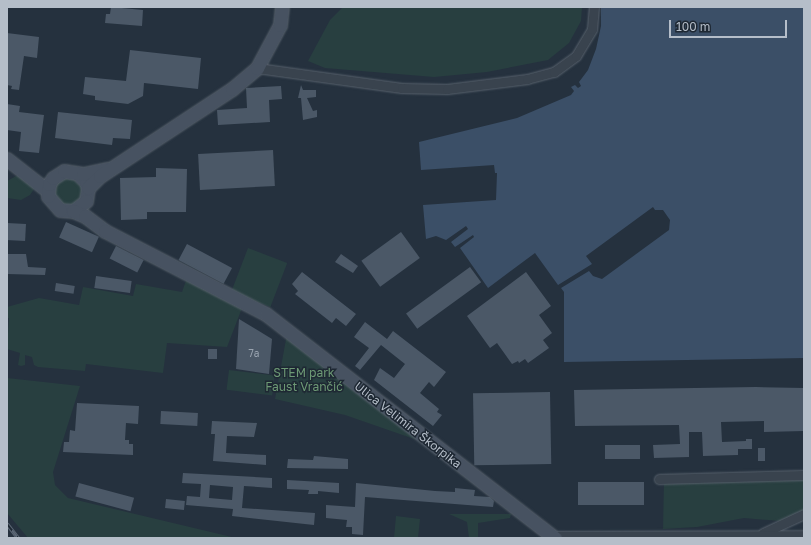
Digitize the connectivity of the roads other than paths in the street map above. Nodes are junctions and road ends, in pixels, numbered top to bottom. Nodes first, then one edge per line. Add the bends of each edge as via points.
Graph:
1 (282, 7) edge
2 (594, 7) edge
3 (257, 68) junction
4 (7, 159) edge
5 (111, 169) junction
6 (58, 173) junction
7 (77, 173) junction
8 (28, 175) junction
9 (48, 190) junction
10 (87, 195) junction
11 (73, 211) junction
12 (91, 220) junction
13 (804, 475) edge
14 (659, 479) dead end
15 (804, 514) edge
16 (760, 534) junction
17 (804, 535) edge
18 (555, 537) edge

1 - 3 street via 280,25
2 - 3 street via 592,29 576,56 554,72 527,79 447,89 402,88
3 - 5 street via 232,89
4 - 8 street
5 - 7 street
5 - 10 street
6 - 7 street
6 - 8 street
6 - 9 street via 49,184
7 - 10 street via 86,182
8 - 9 street
9 - 11 street via 54,206 60,210
10 - 11 street
10 - 12 street
11 - 12 street, Ulica Velimira Škorpika
12 - 18 street, Ulica Velimira Škorpika via 105,231 266,314
13 - 14 street
15 - 16 street
16 - 17 street
16 - 18 street

